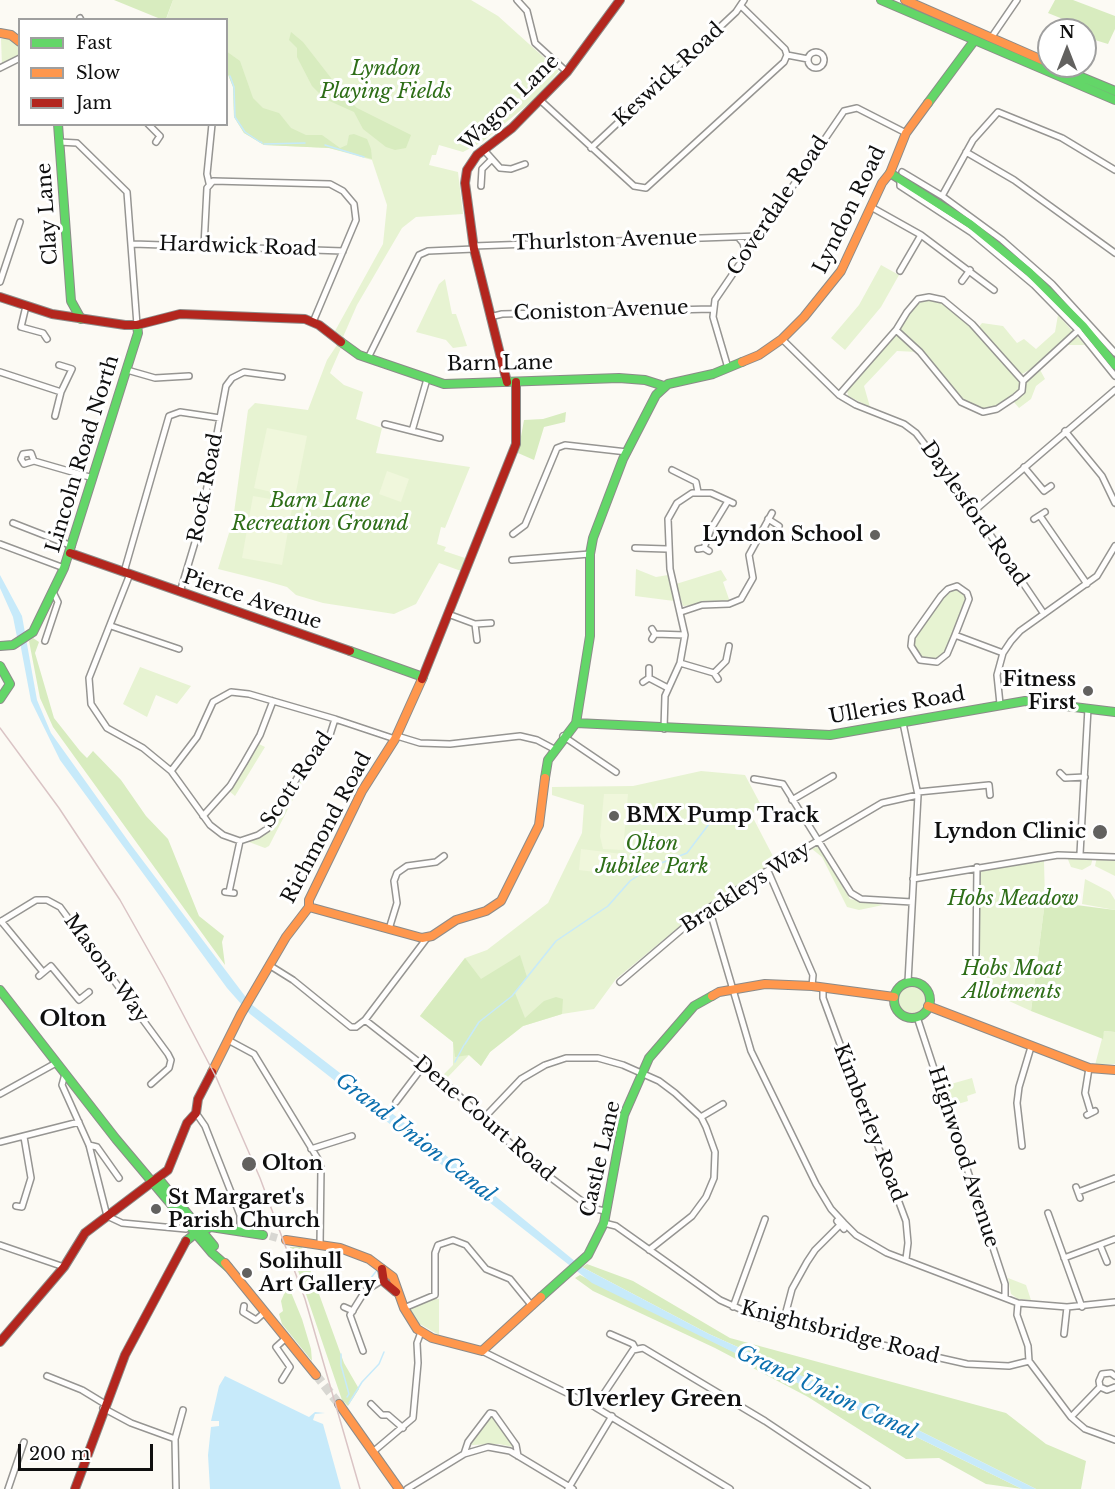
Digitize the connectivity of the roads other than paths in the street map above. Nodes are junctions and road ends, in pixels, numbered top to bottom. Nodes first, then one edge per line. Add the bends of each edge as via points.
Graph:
1 (517, 0) edge
2 (620, 0) edge
3 (881, 0) edge
4 (900, 0) edge
5 (905, 0) edge
6 (1017, 0) edge
7 (743, 3) edge
8 (0, 33) edge
9 (991, 38) junction
10 (18, 40) edge
11 (974, 41) junction
12 (787, 55) junction
13 (808, 58) dead end
14 (1037, 58) edge
15 (18, 59) edge
16 (0, 68) edge
17 (567, 72) junction
18 (1084, 78) edge
19 (1115, 91) edge
20 (540, 100) junction
21 (1115, 100) edge
22 (58, 126) edge
23 (150, 126) edge
24 (212, 126) edge
25 (906, 133) junction
26 (59, 142) junction
27 (156, 142) dead end
28 (591, 148) junction
29 (483, 149) junction
30 (966, 152) junction
31 (491, 160) junction
32 (525, 164) dead end
33 (1115, 170) edge
34 (890, 173) junction
35 (902, 175) junction
36 (209, 183) junction
37 (481, 186) dead end
38 (932, 194) junction
39 (942, 196) junction
40 (949, 205) junction
41 (871, 207) junction
42 (20, 222) dead end
43 (921, 235) junction
44 (759, 236) junction
45 (737, 237) junction
46 (133, 244) junction
47 (204, 246) junction
48 (474, 248) junction
49 (344, 250) junction
50 (1115, 253) edge
51 (746, 254) junction
52 (970, 270) junction
53 (900, 271) dead end
54 (962, 281) dead end
55 (0, 282) edge
56 (986, 293) dead end
57 (0, 297) edge
58 (71, 301) junction
59 (26, 306) junction
60 (712, 309) junction
61 (61, 315) junction
62 (490, 317) junction
63 (81, 319) junction
64 (313, 322) junction
65 (137, 325) junction
66 (21, 327) junction
67 (47, 327) dead end
68 (1080, 328) junction
69 (896, 330) junction
70 (15, 332) dead end
71 (43, 333) junction
72 (47, 339) dead end
73 (782, 339) junction
74 (1115, 353) edge
75 (368, 358) junction
76 (59, 365) dead end
77 (1115, 365) edge
78 (728, 368) junction
79 (127, 370) junction
80 (0, 372) edge
81 (189, 376) dead end
82 (1115, 376) edge
83 (282, 377) dead end
84 (427, 379) junction
85 (1023, 381) junction
86 (507, 382) junction
87 (516, 382) junction
88 (664, 386) junction
89 (1115, 390) edge
90 (61, 392) junction
91 (839, 395) junction
92 (55, 416) dead end
93 (220, 418) junction
94 (385, 424) dead end
95 (412, 431) junction
96 (1065, 431) junction
97 (440, 438) dead end
98 (627, 452) junction
99 (34, 461) dead end
100 (1024, 467) junction
101 (672, 470) dead end
102 (93, 478) junction
103 (1051, 486) dead end
104 (698, 492) junction
105 (1115, 503) edge
106 (974, 511) junction
107 (1040, 516) dead end
108 (13, 523) dead end
109 (779, 526) dead end
110 (513, 534) dead end
111 (642, 541) dead end
112 (0, 544) edge
113 (1115, 546) edge
114 (635, 548) dead end
115 (643, 548) junction
116 (71, 549) junction
117 (667, 549) junction
118 (704, 549) dead end
119 (590, 554) junction
120 (512, 560) dead end
121 (64, 568) junction
122 (127, 573) junction
123 (1087, 584) junction
124 (53, 592) junction
125 (180, 592) junction
126 (681, 612) junction
127 (448, 614) junction
128 (1044, 614) junction
129 (491, 623) dead end
130 (475, 624) junction
131 (111, 626) junction
132 (653, 634) dead end
133 (685, 634) junction
134 (955, 635) junction
135 (477, 640) dead end
136 (45, 641) dead end
137 (729, 645) dead end
138 (0, 646) edge
139 (178, 649) dead end
140 (1003, 653) junction
141 (680, 663) junction
142 (0, 666) edge
143 (649, 668) dead end
144 (714, 673) junction
145 (423, 677) junction
146 (649, 678) junction
147 (718, 679) dead end
148 (642, 682) dead end
149 (668, 688) junction
150 (0, 699) edge
151 (273, 701) junction
152 (1000, 704) junction
153 (1088, 708) junction
154 (1115, 712) edge
155 (335, 718) junction
156 (576, 723) junction
157 (903, 723) junction
158 (664, 729) junction
159 (564, 736) junction
160 (396, 738) junction
161 (554, 749) junction
162 (171, 771) junction
163 (616, 772) dead end
164 (1060, 773) dead end
165 (833, 776) dead end
166 (817, 777) dead end
167 (1085, 777) junction
168 (754, 779) dead end
169 (819, 784) junction
170 (918, 794) junction
171 (990, 795) dead end
172 (792, 800) junction
173 (203, 816) junction
174 (240, 840) junction
175 (817, 841) junction
176 (1080, 854) junction
177 (444, 856) dead end
178 (1115, 857) edge
179 (977, 867) junction
180 (768, 871) junction
181 (913, 879) junction
182 (229, 892) dead end
183 (912, 902) junction
184 (309, 907) junction
185 (709, 908) junction
186 (1, 921) edge
187 (389, 929) junction
188 (427, 938) junction
189 (976, 955) dead end
190 (269, 965) junction
191 (620, 982) dead end
192 (908, 982) junction
193 (812, 986) junction
194 (732, 988) junction
195 (823, 989) junction
196 (0, 990) edge
197 (89, 992) dead end
198 (894, 998) junction
199 (928, 1006) junction
200 (917, 1017) junction
201 (365, 1020) junction
202 (228, 1040) junction
203 (1031, 1047) junction
204 (56, 1063) junction
205 (424, 1065) junction
206 (1089, 1068) junction
207 (1115, 1070) edge
208 (643, 1073) junction
209 (65, 1074) junction
210 (151, 1084) dead end
211 (0, 1094) edge
212 (396, 1102) dead end
213 (723, 1104) dead end
214 (196, 1113) junction
215 (1091, 1113) dead end
216 (700, 1117) junction
217 (483, 1119) junction
218 (79, 1122) junction
219 (352, 1136) dead end
220 (24, 1137) junction
221 (0, 1142) edge
222 (89, 1145) junction
223 (1022, 1146) dead end
224 (311, 1149) junction
225 (119, 1178) dead end
226 (1115, 1178) edge
227 (156, 1180) junction
228 (1078, 1192) dead end
229 (16, 1206) dead end
230 (605, 1211) junction
231 (1048, 1214) dead end
232 (107, 1216) junction
233 (765, 1219) dead end
234 (604, 1223) junction
235 (840, 1225) dead end
236 (186, 1229) dead end
237 (240, 1230) junction
238 (199, 1232) junction
239 (1115, 1239) edge
240 (0, 1245) edge
241 (320, 1245) junction
242 (1100, 1245) junction
243 (649, 1250) junction
244 (1064, 1258) junction
245 (906, 1259) junction
246 (1107, 1262) dead end
247 (64, 1267) junction
248 (386, 1281) junction
249 (1005, 1297) junction
250 (1115, 1302) edge
251 (1018, 1303) junction
252 (244, 1306) dead end
253 (344, 1306) dead end
254 (532, 1306) junction
255 (733, 1307) junction
256 (1067, 1307) junction
257 (1082, 1307) junction
258 (404, 1308) junction
259 (353, 1311) junction
260 (265, 1312) junction
261 (783, 1323) junction
262 (421, 1332) junction
263 (610, 1334) dead end
264 (1064, 1335) dead end
265 (286, 1338) junction
266 (0, 1342) edge
267 (635, 1348) junction
268 (363, 1351) dead end
269 (482, 1351) junction
270 (1029, 1361) junction
271 (316, 1375) tunnel mouth
272 (1115, 1376) edge
273 (282, 1380) dead end
274 (50, 1386) dead end
275 (1100, 1387) junction
276 (1115, 1387) edge
277 (339, 1404) tunnel mouth
278 (371, 1404) dead end
279 (104, 1406) junction
280 (595, 1407) junction
281 (183, 1410) dead end
282 (612, 1416) junction
283 (1071, 1417) junction
284 (403, 1428) junction
285 (175, 1440) junction
286 (1115, 1440) edge
287 (24, 1442) dead end
288 (374, 1451) junction
289 (464, 1454) junction
290 (518, 1456) junction
291 (570, 1488) edge
292 (8, 1489) edge
293 (75, 1489) edge
294 (177, 1489) edge
295 (399, 1489) edge
296 (407, 1489) edge
297 (730, 1489) edge
298 (867, 1489) edge

1 - 17 street via 527,11 536,43
2 - 17 main road, Wagon Lane
3 - 11 main road
4 - 11 main road via 970,33
5 - 9 main road
6 - 9 street
7 - 12 street
7 - 28 street, Keswick Road
8 - 10 main road
9 - 14 main road
11 - 21 main road
11 - 25 main road, Lyndon Road
12 - 13 street
12 - 28 street via 777,69 652,185 639,189 634,186
15 - 16 street
17 - 20 main road, Wagon Lane
18 - 19 main road
20 - 28 street
20 - 29 main road, Wagon Lane via 513,128
22 - 26 main road, Clay Lane
23 - 27 street via 160,136
24 - 36 street
25 - 34 main road, Lyndon Road
25 - 44 street, Coverdale Road via 857,108 844,111
26 - 46 street via 77,143 126,189
26 - 58 main road, Clay Lane
29 - 31 street
29 - 48 main road, Wagon Lane via 465,176
30 - 33 street via 992,117 1002,112 1062,138
30 - 39 street
30 - 50 street via 1014,180
31 - 32 street via 506,169
31 - 37 street via 483,169
34 - 35 main road
34 - 41 main road, Lyndon Road
35 - 38 main road
35 - 68 street via 900,186 944,212 1014,267
36 - 47 street
36 - 49 street via 216,180 336,186 348,195 356,210
38 - 39 street
38 - 40 main road
39 - 40 street
40 - 68 main road via 1029,272
40 - 74 street via 1002,240 1052,284
41 - 43 street
41 - 73 main road, Lyndon Road via 830,287
42 - 55 street
43 - 52 street
43 - 53 street
44 - 45 street, Thurlston Avenue
44 - 51 street, Coverdale Road
45 - 48 street, Thurlston Avenue
45 - 51 street
46 - 47 street, Hardwick Road
46 - 65 street
47 - 49 street, Hardwick Road
48 - 62 main road, Wagon Lane
48 - 75 street, Thurlston Avenue via 419,255
49 - 64 street
51 - 60 street, Coverdale Road
52 - 54 street
52 - 56 street via 992,288
57 - 59 main road
58 - 61 main road
58 - 63 main road, Clay Lane
59 - 61 main road
59 - 66 street
60 - 62 street, Coniston Avenue
60 - 78 street
61 - 63 main road
62 - 86 main road, Wagon Lane
63 - 65 main road
64 - 65 main road, Barn Lane via 291,317 180,314
64 - 75 main road, Barn Lane
65 - 79 main road, Lincoln Road North
66 - 70 street
66 - 71 street
67 - 71 street
68 - 77 main road
68 - 82 street
68 - 85 street
69 - 85 street via 920,351 961,402 975,410 997,409 1022,391
69 - 85 street via 918,300 944,300 972,324
69 - 91 street
71 - 72 street
73 - 78 main road, Lyndon Road via 759,355
73 - 91 street, Daylesford Road
75 - 84 main road, Barn Lane
76 - 90 street via 72,369
78 - 88 main road, Lyndon Road
79 - 81 street via 155,378
79 - 102 main road, Lincoln Road North
80 - 90 street
83 - 93 street, Rock Road via 249,372 236,375 226,386
84 - 86 main road, Barn Lane via 454,385
84 - 95 street
86 - 87 main road, Barn Lane
87 - 88 main road, Barn Lane via 619,378
87 - 127 main road, Richmond Road via 516,444
88 - 98 main road
89 - 96 street
90 - 92 street
91 - 106 street, Daylesford Road via 916,433
93 - 122 street, Scott Road via 180,411 169,416
93 - 125 street, Rock Road via 196,540
94 - 95 street
95 - 97 street
96 - 100 street
96 - 105 street via 1102,476
98 - 110 street via 557,448 525,525
98 - 119 main road
99 - 102 street
100 - 103 street via 1044,491
100 - 106 street
101 - 104 street via 684,472 696,482
102 - 116 main road, Lincoln Road North
104 - 117 street via 674,506 668,519
104 - 118 street via 731,502 711,529
106 - 128 street, Daylesford Road
107 - 123 street
108 - 116 street
109 - 126 street via 770,516 749,555 754,574 741,599
111 - 115 street
112 - 121 street
113 - 123 street via 1108,561
114 - 115 street
115 - 117 street
116 - 121 main road, Lincoln Road North
116 - 122 main road, Pierce Avenue
117 - 126 street
119 - 120 street
119 - 156 main road via 591,620
121 - 124 main road, Lincoln Road North
122 - 125 main road, Pierce Avenue
122 - 131 street, Scott Road
123 - 128 street
124 - 136 street, Lincoln Road North via 58,603
124 - 138 main road, Lincoln Road North via 31,635 13,645
125 - 145 main road, Pierce Avenue
126 - 133 street
127 - 130 street
127 - 145 main road, Richmond Road
128 - 140 street via 1020,631
129 - 130 street
130 - 135 street
131 - 139 street
131 - 162 street, Scott Road via 89,678 93,711 112,732 143,748
132 - 133 street
133 - 141 street
134 - 134 street via 969,599 967,592 957,586 941,596 912,637 911,646 920,660 937,662 947,654
134 - 140 street
137 - 144 street via 726,661
140 - 152 street via 998,675
141 - 144 street
141 - 149 street
142 - 150 main road via 10,684
143 - 146 street
144 - 147 street
145 - 160 main road, Richmond Road
146 - 148 street
146 - 149 street
149 - 158 street
151 - 155 street
151 - 162 street via 239,692 218,697 197,737
151 - 173 street via 260,735 230,786
152 - 153 main road, Ulleries Road via 1034,700
152 - 157 main road, Ulleries Road
153 - 154 main road, Ulleries Road
153 - 167 street
155 - 160 street
155 - 174 street, Scott Road via 329,738 300,773 267,829
156 - 158 main road, Ulleries Road
156 - 159 main road
157 - 158 main road, Ulleries Road via 830,735
157 - 170 street
159 - 161 main road
159 - 163 street
160 - 161 street via 450,744 520,736
160 - 184 main road, Richmond Road via 362,791
161 - 188 main road via 544,774 538,825 507,892 493,908 456,920
162 - 173 street, Scott Road
164 - 167 street via 1065,778
165 - 169 street
166 - 169 street
167 - 176 street
168 - 172 street, Brackleys Way via 782,782
169 - 172 street
170 - 171 street, Brackleys Way via 989,785
170 - 175 street, Brackleys Way via 882,803
170 - 181 street
172 - 175 street, Brackleys Way
173 - 174 street, Scott Road via 223,835
174 - 182 street
175 - 180 street, Brackleys Way
175 - 183 street via 851,892 861,899
176 - 178 street
176 - 179 street
177 - 187 street via 436,862 407,866 398,873 394,880 397,903
179 - 181 street
179 - 189 street
180 - 185 street, Brackleys Way
180 - 193 street via 813,975
181 - 183 street
183 - 192 street
184 - 187 main road
184 - 190 main road, Richmond Road
185 - 191 street, Brackleys Way
185 - 194 street
186 - 197 street, Masons Way via 41,974 51,966 79,1000
186 - 210 street, Masons Way via 36,900 47,900 60,907 168,1054 169,1068
187 - 188 main road
188 - 201 street
190 - 201 street via 351,1027
190 - 202 main road, Richmond Road
192 - 198 main road via 900,986
192 - 199 main road via 925,988
193 - 194 main road, Castle Lane via 765,984
193 - 195 main road, Castle Lane
194 - 208 main road, Castle Lane via 694,1006 657,1045
194 - 245 street via 760,1071 831,1209 856,1234 887,1253
195 - 198 main road, Castle Lane
195 - 245 street, Kimberley Road via 823,998 906,1221
196 - 204 main road
198 - 200 main road via 901,1014
199 - 200 main road
199 - 203 main road
200 - 249 street, Highwood Avenue via 1005,1284
201 - 205 street, Dene Court Road
202 - 214 main road, Richmond Road via 198,1100
202 - 224 street via 251,1050
203 - 206 main road
203 - 223 street via 1017,1103
204 - 209 main road
204 - 211 street
205 - 212 street
205 - 217 street, Dene Court Road
206 - 207 main road
206 - 215 street via 1085,1093
208 - 216 street via 659,1081
208 - 217 street via 598,1058 556,1060 521,1079
208 - 230 main road, Castle Lane via 622,1119
209 - 218 street via 62,1085
209 - 227 main road
213 - 216 street
214 - 227 main road, Richmond Road via 187,1123 168,1170
214 - 237 street via 205,1126 240,1215
216 - 243 street via 715,1152 709,1191 692,1216
217 - 230 street, Dene Court Road via 581,1201 594,1210
218 - 220 street
218 - 222 street
219 - 224 street
220 - 221 street
220 - 229 street via 31,1178 22,1207
222 - 225 street via 97,1147
222 - 232 street
224 - 241 street via 321,1168
226 - 228 street
227 - 232 main road
227 - 238 main road
230 - 234 main road, Castle Lane
231 - 244 street
232 - 236 street via 129,1224
232 - 247 main road via 85,1233
233 - 255 street
234 - 243 street, Knightsbridge Road via 616,1226
234 - 254 main road, Castle Lane via 584,1261
235 - 261 street via 807,1262 792,1289
237 - 238 main road via 216,1227
237 - 241 main road
238 - 260 main road
238 - 279 main road via 184,1243 151,1302
239 - 242 street
240 - 247 street
241 - 248 main road via 360,1254 382,1268
242 - 244 street
242 - 246 street
243 - 255 street, Knightsbridge Road
244 - 257 street
245 - 249 street
247 - 266 main road
248 - 258 main road
248 - 259 street via 365,1291
249 - 251 street
250 - 257 street
251 - 256 street
251 - 270 street via 1017,1315
252 - 260 street via 243,1312 256,1320
253 - 259 street
254 - 258 street via 510,1279 486,1269 466,1245 453,1240 438,1245 435,1253 435,1294
254 - 269 main road, Castle Lane
255 - 261 street, Knightsbridge Road
256 - 257 street
256 - 264 street
258 - 262 main road
259 - 268 street via 351,1321
260 - 265 main road
261 - 270 street, Knightsbridge Road via 967,1364 1009,1366
262 - 269 main road
262 - 284 street via 413,1418
263 - 267 street
265 - 271 main road
265 - 273 street via 276,1347 290,1367
267 - 280 street
267 - 298 street via 644,1348 765,1421
269 - 280 street
270 - 283 street
272 - 275 street via 1102,1374
274 - 279 street via 50,1378 82,1389
275 - 276 street
275 - 283 street
277 - 288 main road
278 - 284 street
279 - 285 street via 131,1423
279 - 293 main road
280 - 282 street
281 - 285 street
282 - 291 street
282 - 297 street
283 - 286 street via 1085,1429
284 - 288 street
285 - 294 street
287 - 292 street
288 - 295 main road
289 - 290 street via 495,1447
289 - 290 street via 468,1442 490,1413 495,1414 516,1445
289 - 296 street
290 - 291 street

